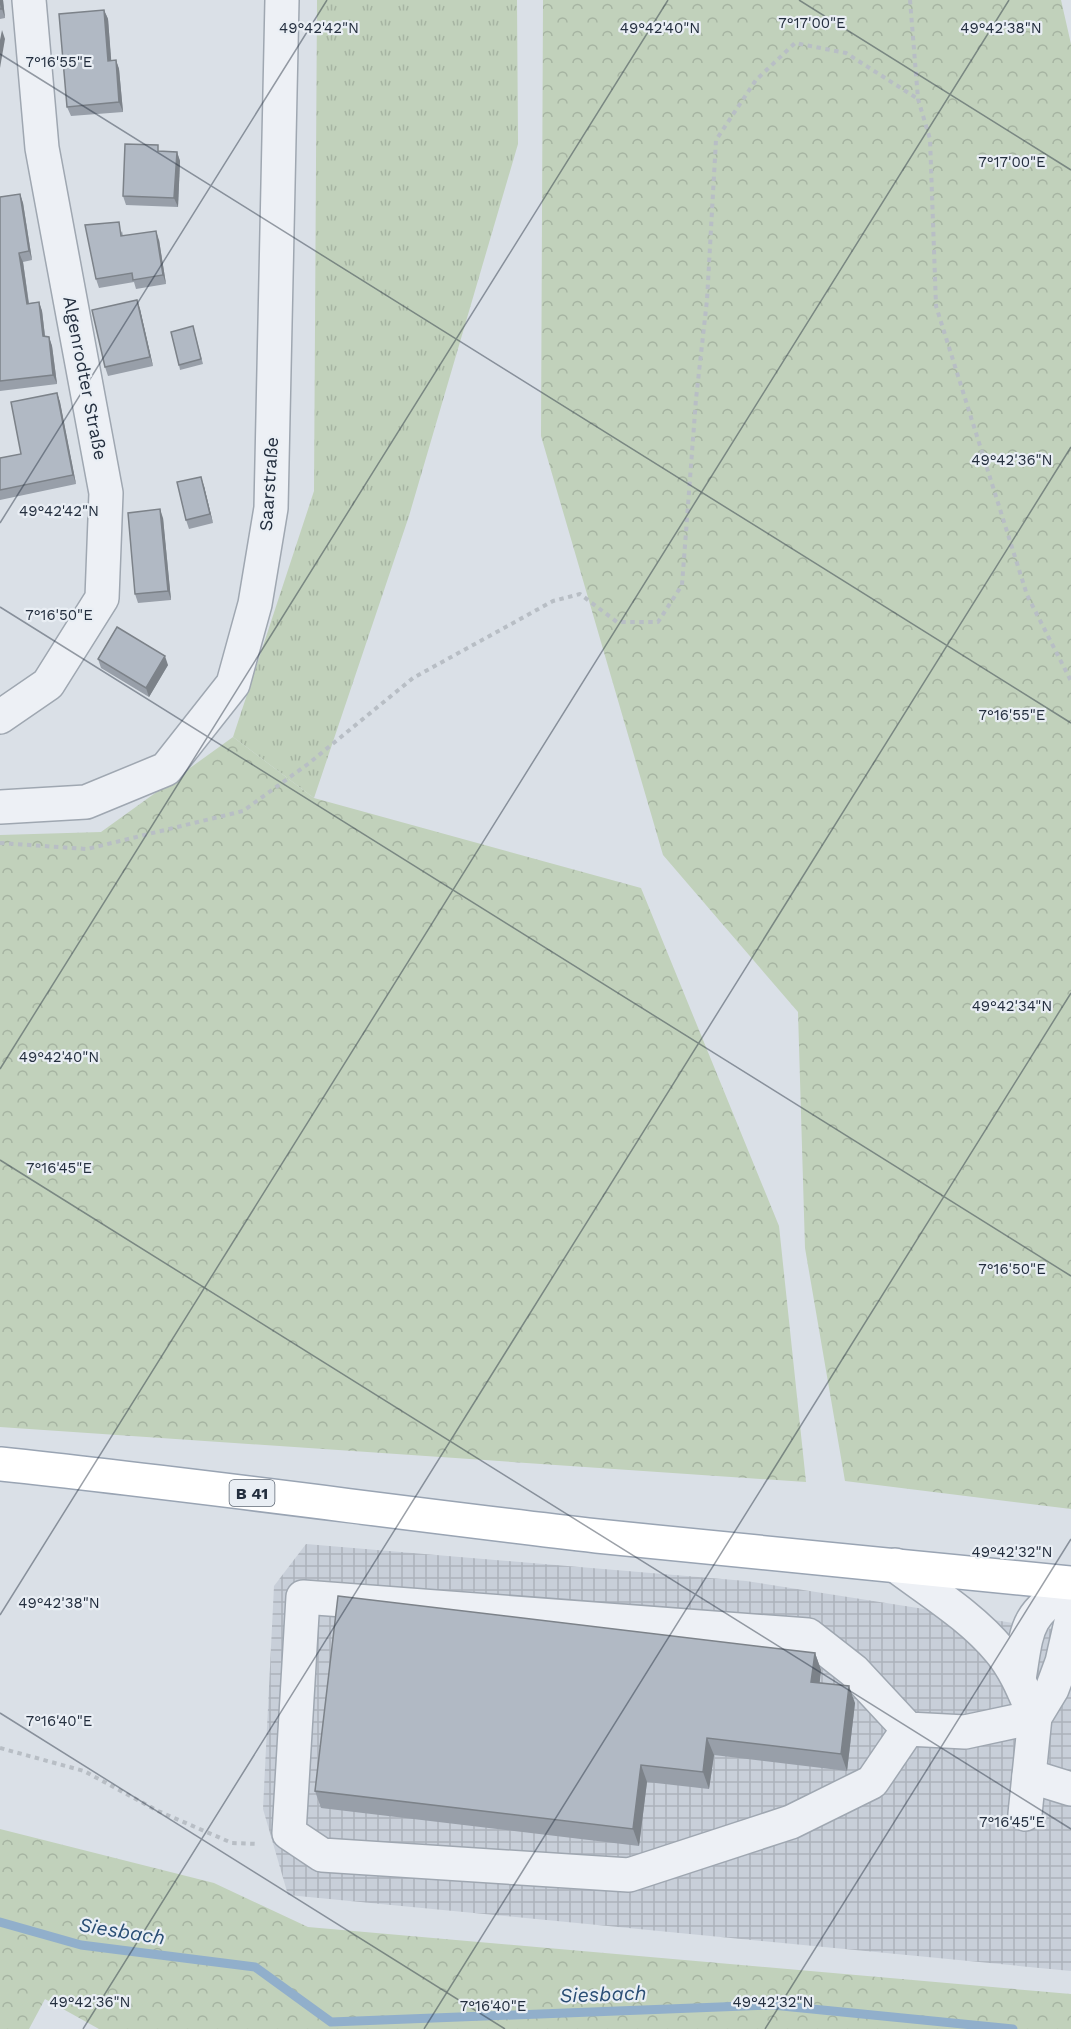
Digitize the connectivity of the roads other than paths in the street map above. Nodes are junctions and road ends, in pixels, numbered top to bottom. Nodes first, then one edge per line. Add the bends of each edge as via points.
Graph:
1 (29, 0) edge
2 (282, 0) edge
3 (0, 717) edge
4 (0, 807) edge
5 (0, 1464) edge
6 (896, 1565) junction
7 (1071, 1583) edge
8 (1071, 1588) edge
9 (1071, 1622) edge
10 (1018, 1679) junction
11 (1035, 1717) junction
12 (909, 1729) junction
13 (1029, 1776) junction
14 (1071, 1789) edge
15 (1025, 1814) dead end

1 - 3 street, Algenrodter Straße via 42,148 106,493 102,598 48,684
2 - 4 street, Saarstraße via 272,508 255,604 233,684 166,769 86,802
5 - 6 main road, B 41 via 587,1534
6 - 7 main road, B 41
6 - 10 street via 981,1630
8 - 10 street via 1034,1617 1026,1633
9 - 11 street via 1052,1689
10 - 11 street
11 - 12 street via 965,1732
11 - 13 street
12 - 12 street via 872,1782 790,1822 629,1875 322,1855 289,1833 303,1597 808,1635 854,1671
13 - 14 street
13 - 15 street

